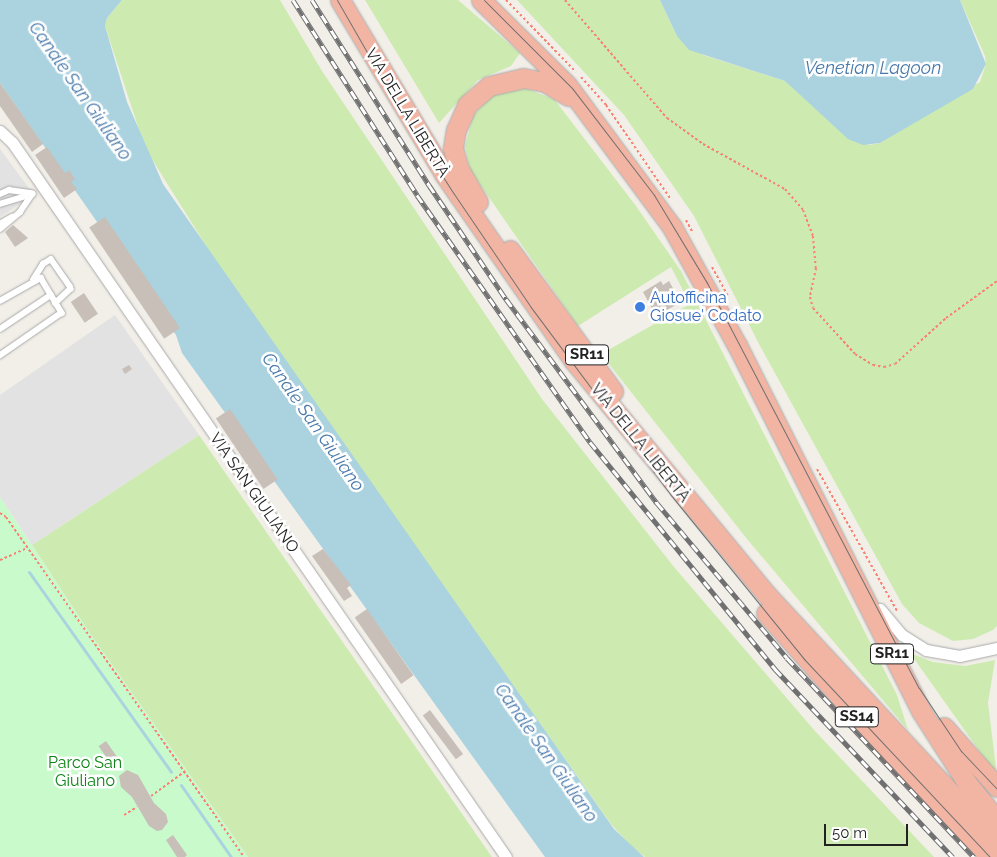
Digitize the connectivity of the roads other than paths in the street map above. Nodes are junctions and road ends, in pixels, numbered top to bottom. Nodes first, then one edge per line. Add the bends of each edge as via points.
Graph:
1 (340, 0) edge
2 (481, 0) edge
3 (0, 120) edge
4 (0, 131) edge
5 (12, 142) junction
6 (612, 142) junction
7 (0, 194) edge
8 (32, 194) junction
9 (0, 204) edge
10 (20, 212) junction
11 (0, 224) edge
12 (0, 229) edge
13 (33, 280) junction
14 (51, 295) junction
15 (0, 301) edge
16 (56, 303) junction
17 (0, 329) edge
18 (0, 356) edge
19 (574, 362) junction
20 (805, 477) junction
21 (880, 609) junction
22 (997, 648) edge
23 (883, 723) junction
24 (997, 787) edge
25 (997, 820) edge
26 (997, 844) edge
27 (506, 857) edge
28 (990, 857) edge

1 - 19 highway, VIA DELLA LIBERTÀ / SR11 via 444,174
2 - 6 highway, SR11 via 568,85
3 - 5 street
4 - 5 street, VIA SAN GIULIANO
5 - 27 street, VIA SAN GIULIANO
6 - 20 highway, SR11 via 672,227 696,268
6 - 23 highway, SR11 via 563,91 545,82 523,78 489,86 474,98 461,115 454,148 465,181 505,243 656,450
7 - 8 lane via 8,190
8 - 9 lane
8 - 10 lane
10 - 11 lane
10 - 12 lane
13 - 14 lane via 41,278
13 - 15 lane
13 - 16 lane via 43,264 51,259 70,286
14 - 16 lane
14 - 17 lane
16 - 18 lane via 62,313
19 - 23 highway, VIA DELLA LIBERTÀ / SR11 via 706,523
19 - 28 highway, SS14 via 669,491 785,635 890,753
20 - 21 highway
20 - 25 highway, SR11 via 922,711 967,783
21 - 22 street via 902,635 926,650 959,656
21 - 24 highway via 941,722 970,760
23 - 26 highway, VIA DELLA LIBERTÀ / SR11

